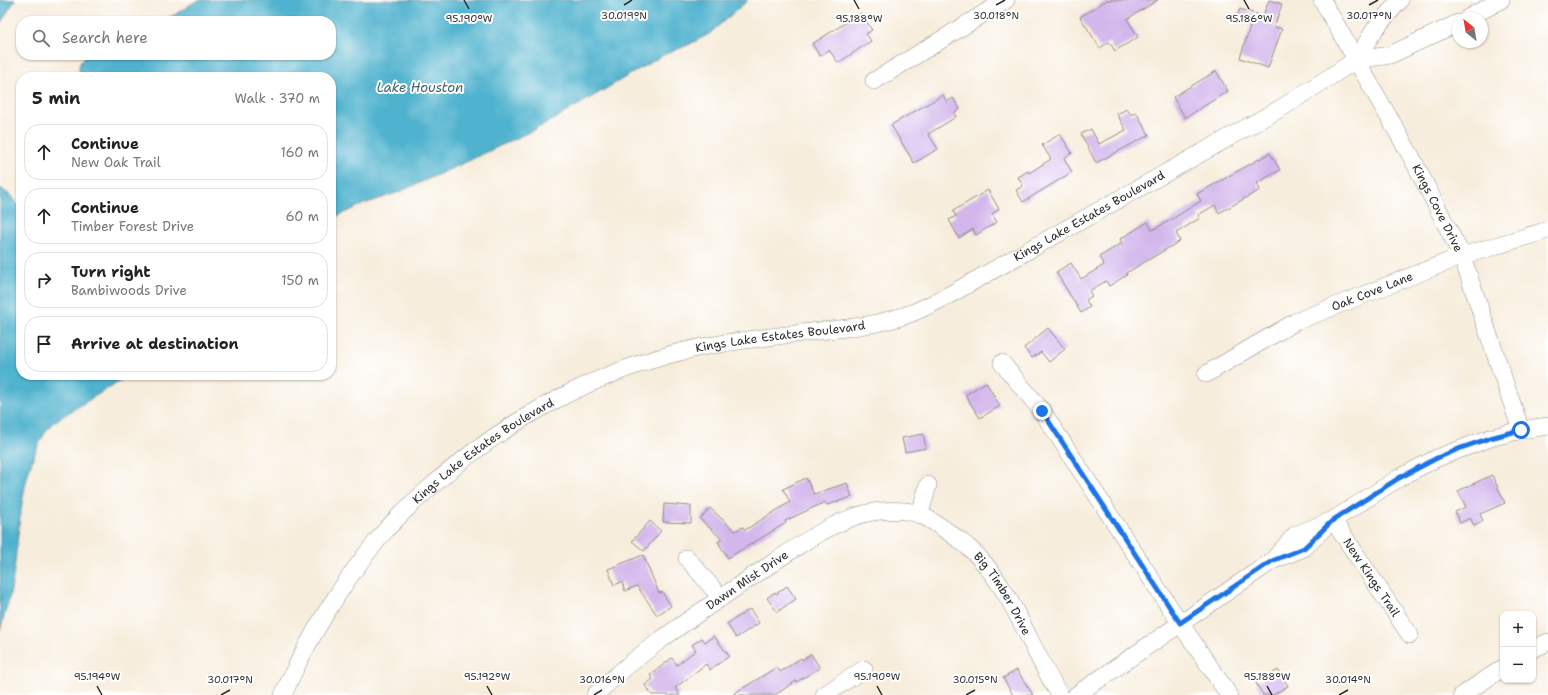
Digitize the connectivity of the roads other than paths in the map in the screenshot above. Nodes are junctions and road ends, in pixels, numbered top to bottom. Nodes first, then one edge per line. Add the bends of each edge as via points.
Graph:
1 (1006, 0) edge
2 (1322, 0) edge
3 (1400, 0) edge
4 (1501, 0) edge
5 (1479, 12) edge
6 (1452, 26) edge
7 (1356, 60) junction
8 (874, 81) dead end
9 (1548, 230) edge
10 (1462, 256) junction
11 (1002, 363) dead end
12 (1206, 374) dead end
13 (1548, 426) edge
14 (1521, 430) junction
15 (928, 485) dead end
16 (920, 514) junction
17 (1333, 520) junction
18 (687, 558) dead end
19 (721, 598) junction
20 (1180, 623) junction
21 (1410, 634) dead end
22 (1548, 642) edge
23 (1536, 648) edge
24 (864, 669) dead end
25 (1500, 670) edge
26 (283, 695) edge
27 (595, 695) edge
28 (824, 695) edge
29 (1060, 695) edge
30 (1076, 695) edge
31 (1229, 695) edge
32 (1462, 695) edge

1 - 8 street
2 - 7 street, Kings Cove Drive
3 - 7 street, Kings Lake Estates Boulevard via 1375,29
4 - 5 street
6 - 7 street, Kings Lake Estates Boulevard via 1390,55
7 - 10 street, Kings Cove Drive via 1411,156
7 - 26 street, Kings Lake Estates Boulevard via 1283,107 911,314 846,328 748,339 696,349 602,378 558,398 474,450 441,477 380,537 333,602
9 - 10 street, Oak Cove Lane
10 - 12 street, Oak Cove Lane via 1295,322
10 - 14 street, Kings Cove Drive
11 - 20 street via 1042,411
13 - 14 street
14 - 17 street via 1490,438 1437,458 1399,478
15 - 16 street
16 - 19 street, Dawn Mist Drive via 883,511 851,518 816,536
16 - 29 street, Big Timber Drive via 968,547 982,561 1010,602
17 - 20 street via 1304,548 1272,561
17 - 21 street, New Kings Trail
18 - 19 street
19 - 27 street, Dawn Mist Drive via 657,643
20 - 30 street
20 - 31 street
22 - 23 street
24 - 28 street
25 - 32 street

